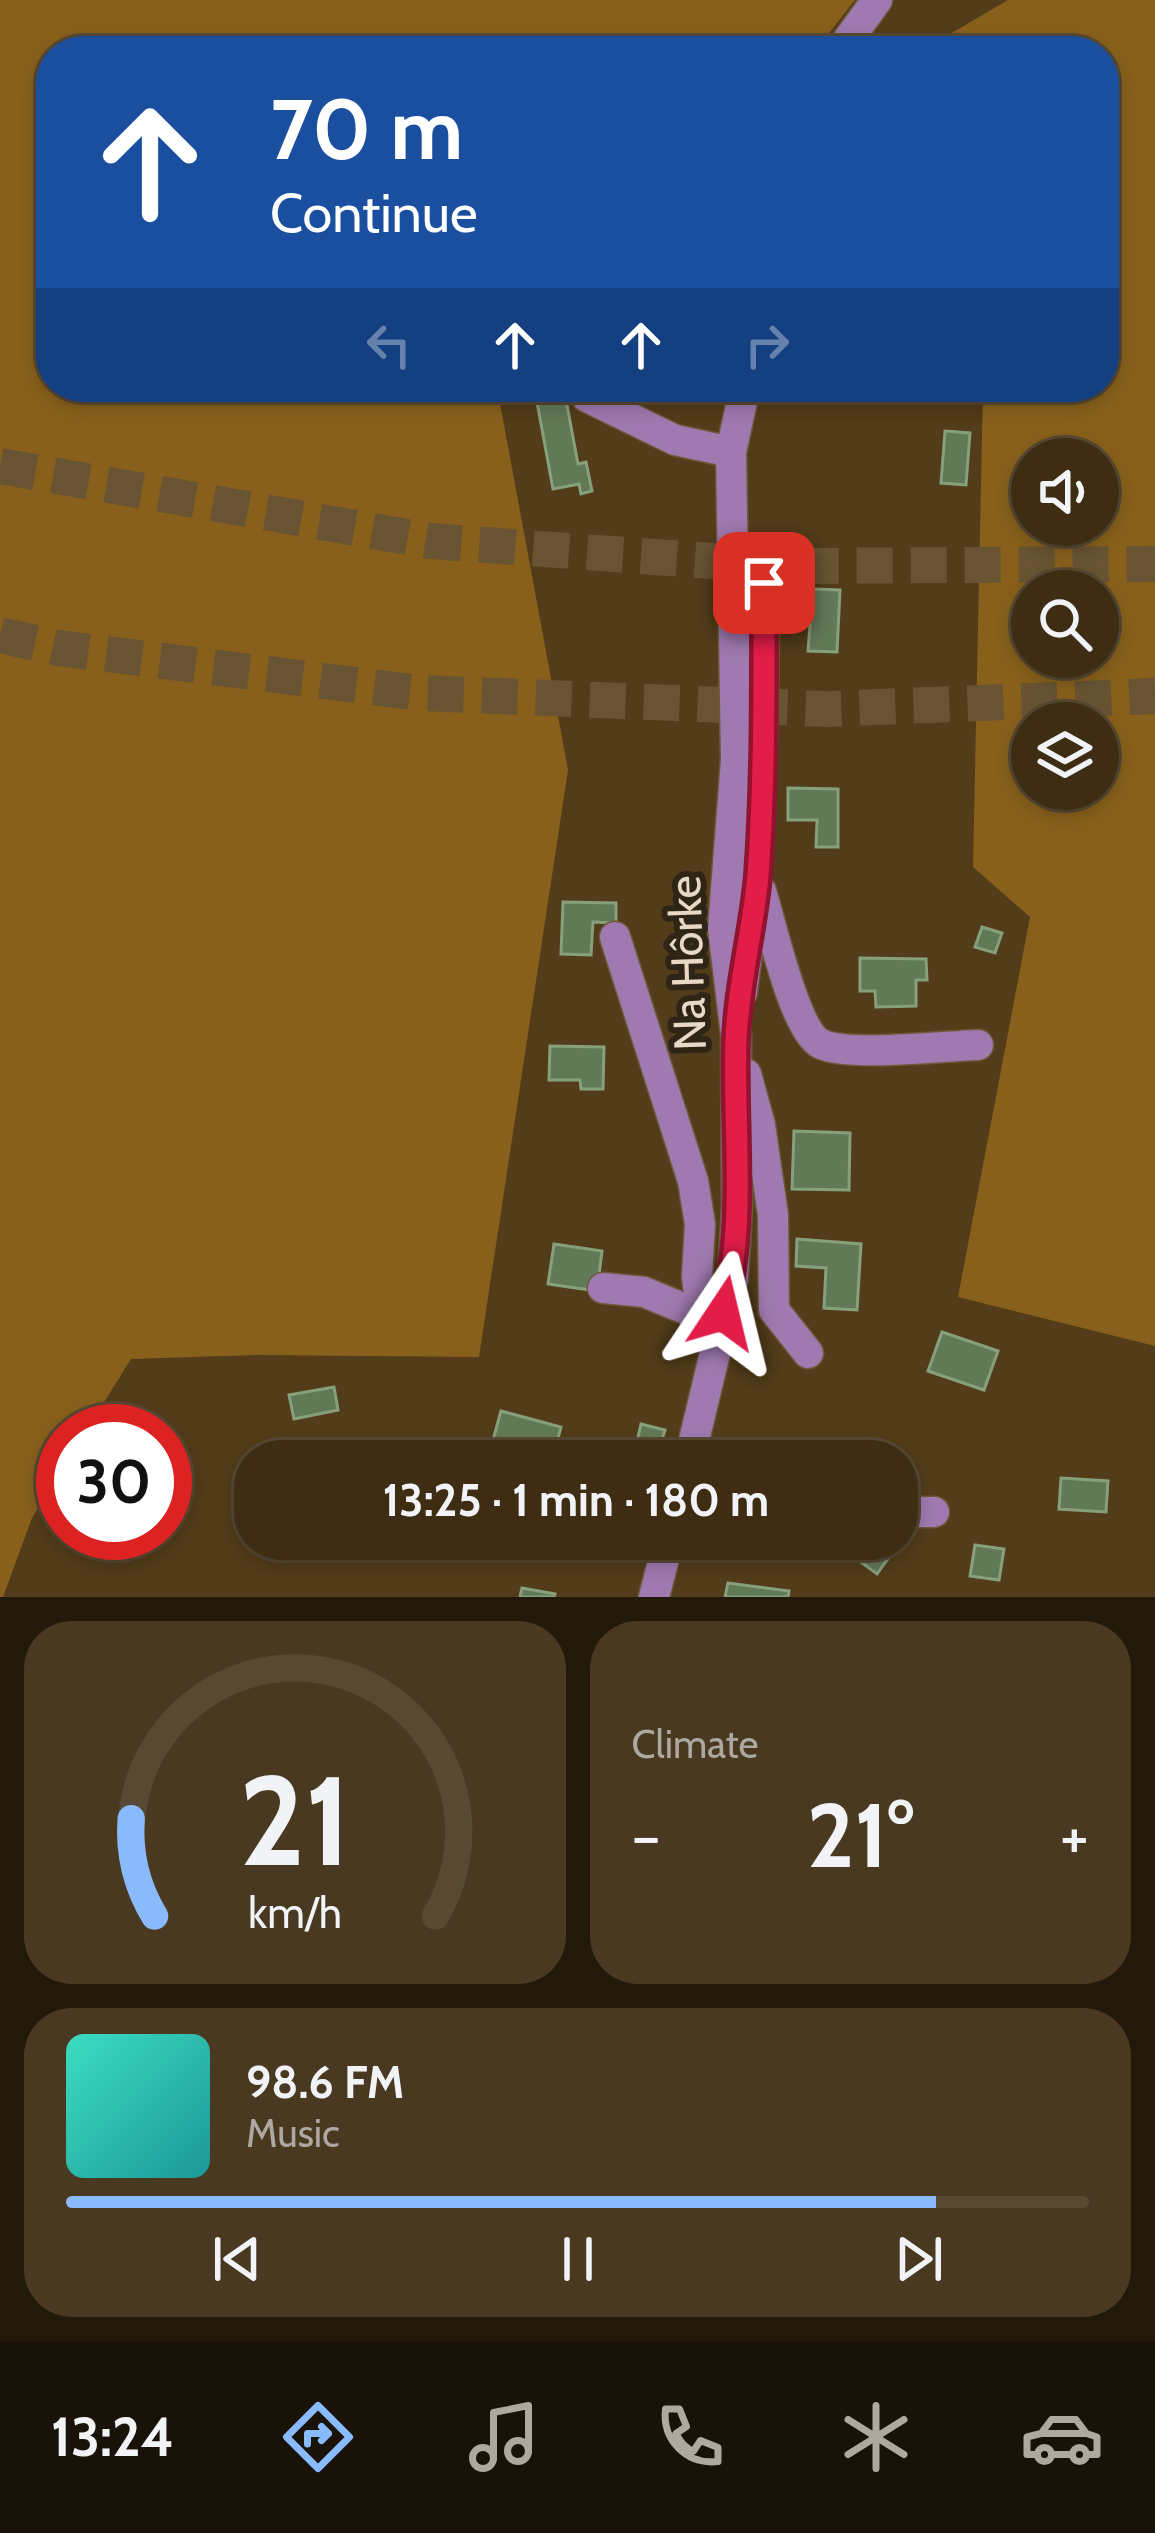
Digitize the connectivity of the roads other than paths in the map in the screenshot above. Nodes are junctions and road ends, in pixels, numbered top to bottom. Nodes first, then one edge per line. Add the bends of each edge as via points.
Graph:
1 (877, 0) edge
2 (851, 36) edge
3 (597, 402) edge
4 (742, 402) edge
5 (731, 452) junction
6 (764, 583) dead end
7 (758, 879) junction
8 (615, 937) dead end
9 (736, 1035) junction
10 (978, 1045) dead end
11 (603, 1288) dead end
12 (702, 1316) junction
13 (714, 1348) junction
14 (808, 1353) dead end
15 (694, 1440) edge
16 (918, 1512) edge
17 (934, 1512) dead end
18 (664, 1560) edge
19 (654, 1597) edge

1 - 2 street
3 - 5 street via 675,440
4 - 5 street, Na Hôrke
5 - 9 street, Na Hôrke via 736,760 722,929
6 - 7 street
7 - 9 street
7 - 10 street via 804,1027 821,1044
8 - 12 street via 693,1180
9 - 13 street, Na Hôrke via 733,1278
9 - 14 street via 760,1125 774,1310
11 - 12 street via 644,1292
12 - 13 street
13 - 15 street, Na Hôrke
16 - 17 street
18 - 19 street

